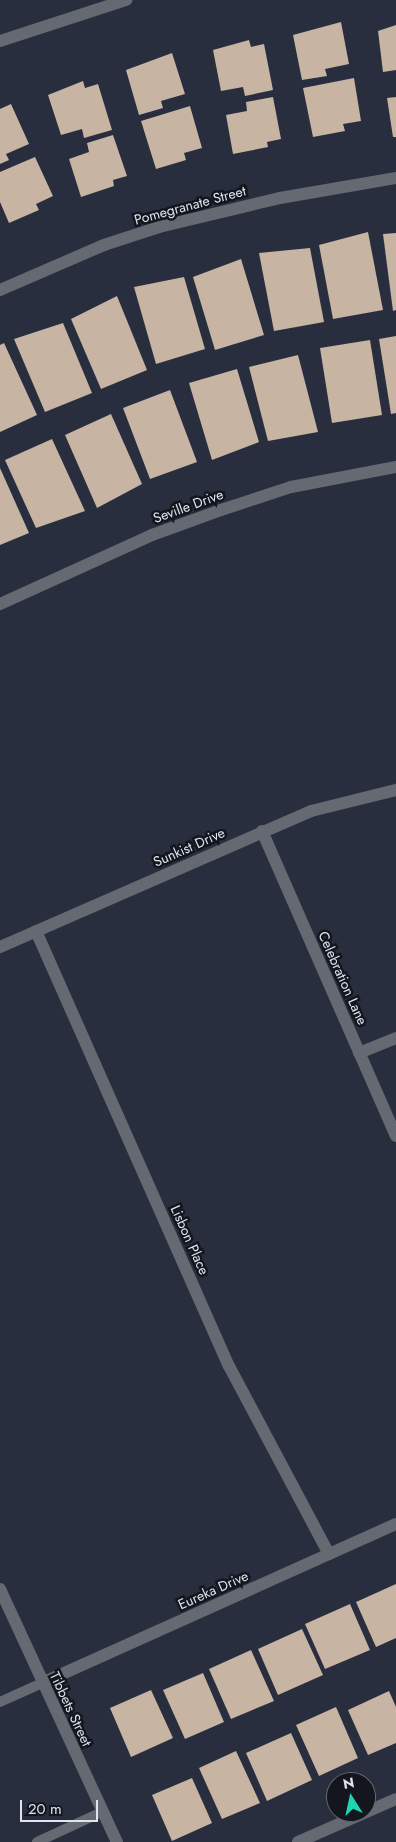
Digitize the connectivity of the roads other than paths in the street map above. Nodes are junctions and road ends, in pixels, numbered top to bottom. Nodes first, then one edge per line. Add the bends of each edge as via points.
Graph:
1 (126, 0) edge
2 (0, 41) edge
3 (396, 178) edge
4 (0, 290) edge
5 (396, 467) edge
6 (0, 604) edge
7 (396, 790) edge
8 (262, 831) junction
9 (36, 931) junction
10 (0, 947) edge
11 (396, 1038) edge
12 (359, 1053) junction
13 (396, 1136) edge
14 (396, 1524) edge
15 (329, 1554) junction
16 (0, 1589) edge
17 (42, 1683) junction
18 (0, 1702) edge
19 (396, 1799) edge
20 (102, 1812) junction
21 (37, 1842) edge
22 (117, 1842) edge
23 (298, 1842) edge

1 - 2 street
3 - 4 street, Pomegranate Street via 280,198 159,227 104,245
5 - 6 street, Seville Drive via 291,487 221,510 152,535
7 - 8 street, Sunkist Drive via 311,811
8 - 9 street, Sunkist Drive
8 - 12 street, Celebration Lane
9 - 10 street, Sunkist Drive
9 - 15 street, Lisbon Place via 230,1366
11 - 12 street
12 - 13 street, Celebration Lane
14 - 15 street, Eureka Drive
15 - 17 street, Eureka Drive
16 - 17 street, Tibbets Street
17 - 18 lane
17 - 20 street, Tibbets Street
19 - 23 street
20 - 21 lane
20 - 22 street, Tibbets Street

